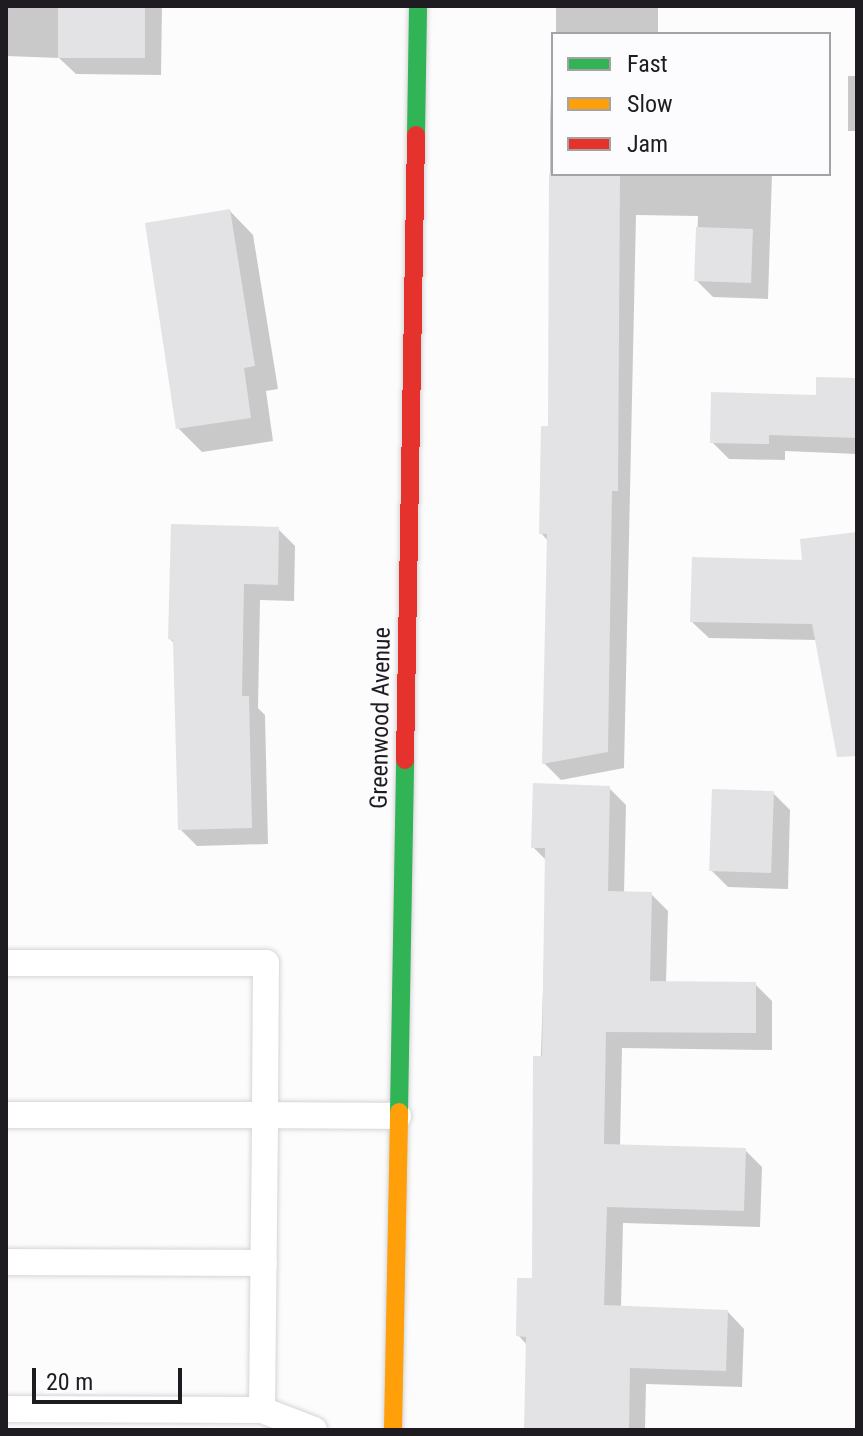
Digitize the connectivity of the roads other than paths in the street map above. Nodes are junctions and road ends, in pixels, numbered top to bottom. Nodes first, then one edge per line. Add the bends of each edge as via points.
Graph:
1 (418, 6) edge
2 (6, 963) edge
3 (6, 1115) edge
4 (265, 1115) junction
5 (398, 1116) junction
6 (6, 1262) edge
7 (264, 1263) junction
8 (6, 1409) edge
9 (262, 1410) junction
10 (314, 1430) edge
11 (393, 1430) edge

1 - 5 street, Greenwood Avenue
2 - 4 lane via 266,963
3 - 4 lane
4 - 5 lane
4 - 7 lane
5 - 11 street, Greenwood Avenue
6 - 7 lane
7 - 9 lane
8 - 9 lane
9 - 10 lane

